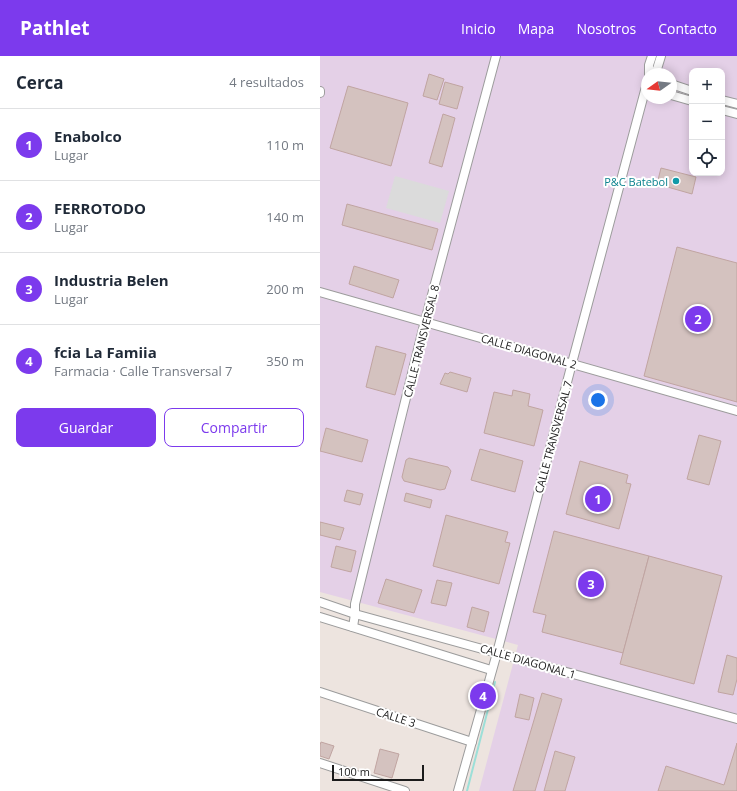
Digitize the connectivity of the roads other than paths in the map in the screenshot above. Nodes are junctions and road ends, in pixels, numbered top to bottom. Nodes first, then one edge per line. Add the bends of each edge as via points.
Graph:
1 (496, 56) edge
2 (652, 56) edge
3 (661, 56) edge
4 (650, 68) edge
5 (657, 68) edge
6 (677, 86) edge
7 (689, 90) edge
8 (677, 97) edge
9 (689, 100) edge
10 (725, 101) edge
11 (641, 104) edge
12 (737, 104) edge
13 (725, 111) edge
14 (737, 114) edge
15 (320, 292) edge
16 (425, 321) junction
17 (572, 363) junction
18 (737, 411) edge
19 (320, 602) edge
20 (355, 614) junction
21 (320, 617) edge
22 (353, 627) junction
23 (496, 653) junction
24 (491, 670) junction
25 (320, 692) edge
26 (737, 719) edge
27 (472, 742) junction
28 (320, 763) edge
29 (405, 791) edge
30 (458, 791) edge

1 - 16 street, CALLE TRANSVERSAL 8
2 - 4 street
3 - 5 street
6 - 7 street
8 - 9 street
10 - 12 street
11 - 17 street, CALLE TRANSVERSAL 7
13 - 14 street
15 - 16 street, CALLE DIAGONAL 2
16 - 17 street, CALLE DIAGONAL 2
16 - 20 street, CALLE TRANSVERSAL 8 via 355,604
17 - 18 street, CALLE DIAGONAL 2
17 - 23 street, CALLE TRANSVERSAL 7
19 - 20 street, CALLE DIAGONAL 1
20 - 22 street, CALLE TRANSVERSAL 8
20 - 23 street, CALLE DIAGONAL 1
21 - 22 street, CALLE DIAGONAL 1
22 - 24 street, CALLE DIAGONAL 1
23 - 24 street, CALLE TRANSVERSAL 7
23 - 26 street, CALLE DIAGONAL 1
24 - 27 street, CALLE TRANSVERSAL 7
25 - 27 street, CALLE 3
27 - 30 street, CALLE TRANSVERSAL 7
28 - 29 street

